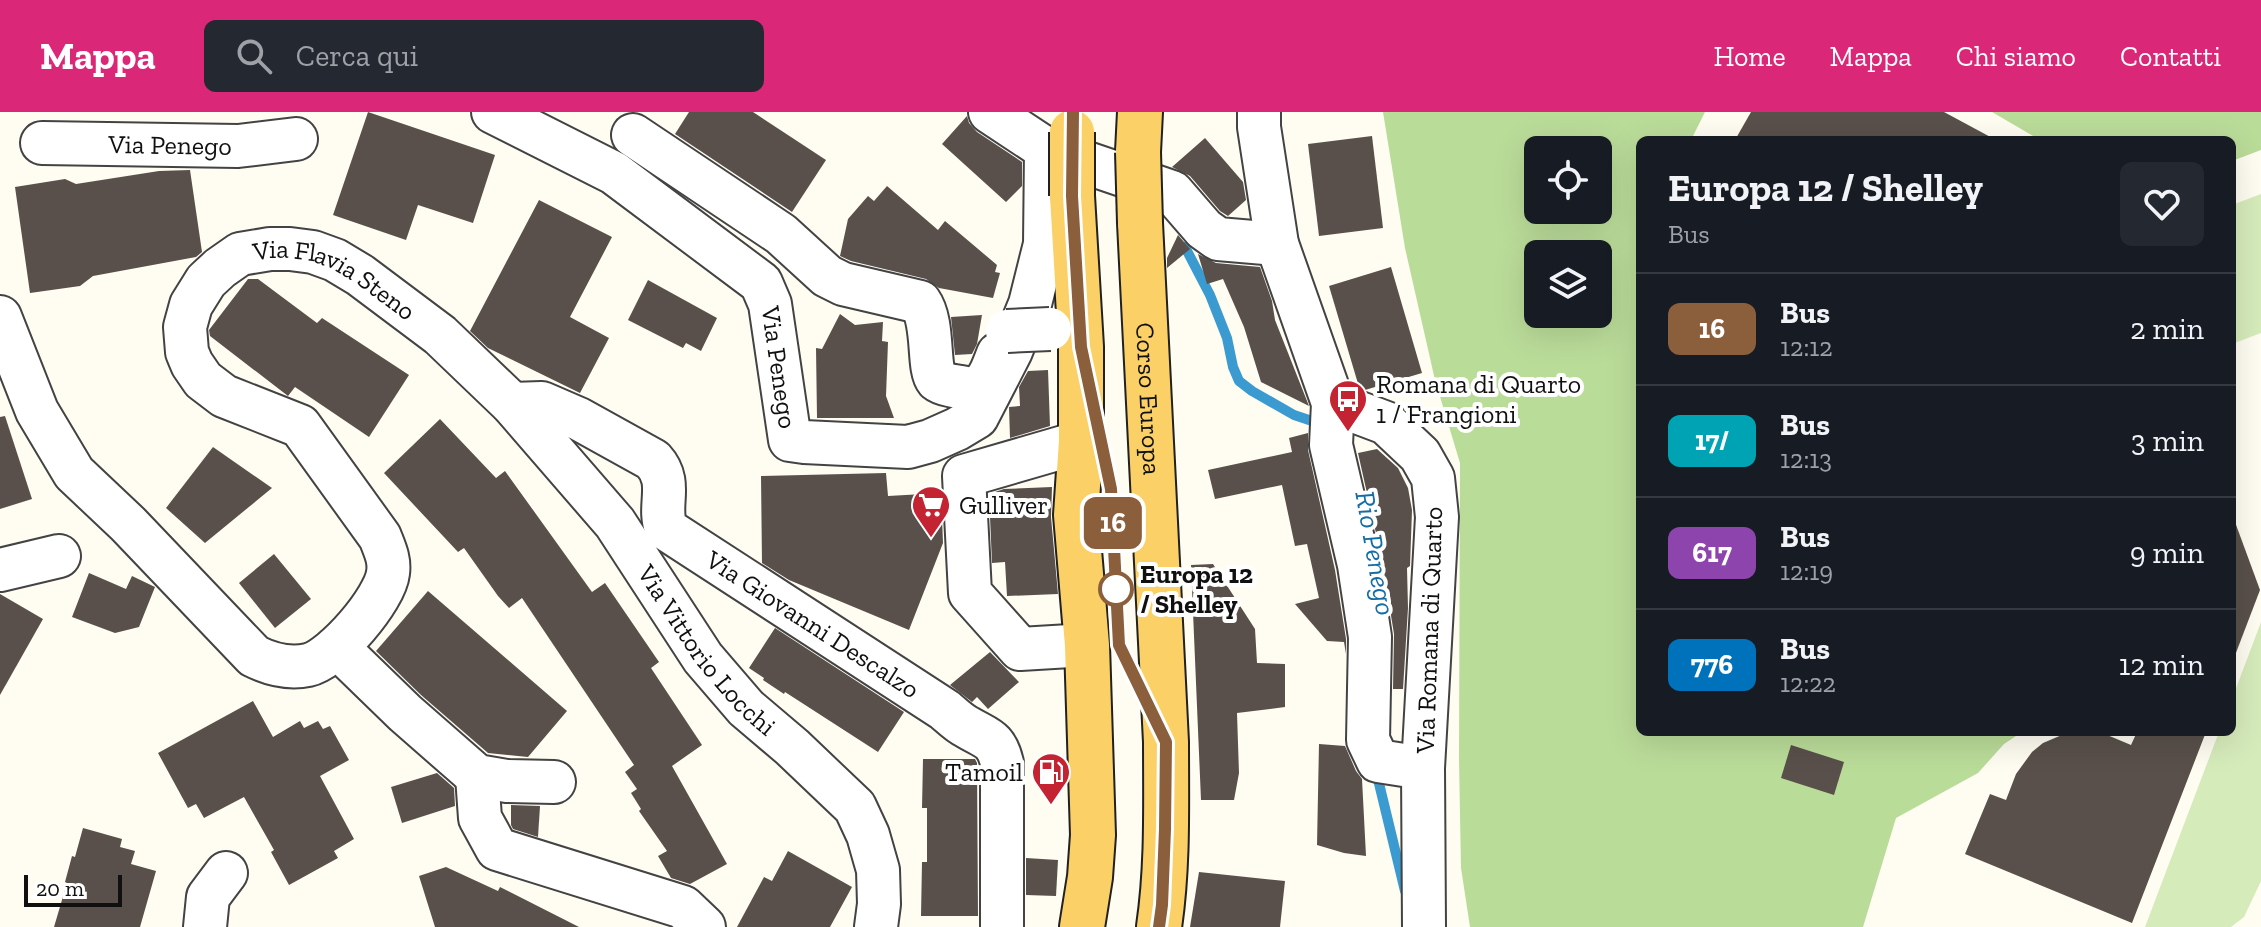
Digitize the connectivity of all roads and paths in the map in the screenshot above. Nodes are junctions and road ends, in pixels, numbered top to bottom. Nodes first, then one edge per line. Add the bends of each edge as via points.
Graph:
1 (493, 112) edge
2 (990, 112) edge
3 (1259, 112) edge
4 (1064, 131) edge
5 (1139, 132) edge
6 (633, 135) dead end
7 (296, 139) dead end
8 (42, 143) dead end
9 (1277, 244) junction
10 (0, 317) edge
11 (1041, 322) junction
12 (502, 394) junction
13 (1333, 403) junction
14 (1081, 442) junction
15 (59, 556) dead end
16 (0, 570) edge
17 (1087, 645) junction
18 (337, 647) junction
19 (1423, 768) junction
20 (477, 776) junction
21 (554, 782) dead end
22 (226, 873) dead end
23 (205, 927) edge
24 (704, 927) edge
25 (876, 927) edge
26 (1002, 927) edge
27 (1082, 927) edge
28 (1159, 927) edge
29 (1424, 927) edge

1 - 11 street, Via Penego via 614,173 761,283 770,304 790,440 908,447 957,429 977,417 1011,351
2 - 4 street
3 - 9 street, Via Romana di Quarto
4 - 9 street via 1172,192 1218,239
4 - 11 street, Via Penego via 1045,244
4 - 11 main road, bridge via 1072,196
5 - 28 main road, Corso Europa, bridge via 1166,742
6 - 11 street via 781,234 827,276 920,302 929,321 933,371 943,383 979,386
7 - 8 street, Via Penego via 238,146
9 - 13 street, Via Romana di Quarto
10 - 18 street, Via Flavia Steno via 37,411 74,473 254,656 296,667 324,658
11 - 14 main road via 1081,347
12 - 18 street, Via Flavia Steno via 440,335 335,260 313,252 270,249 240,254 206,281 185,327 192,364 224,396 300,426 380,537 388,558 388,576 369,610
12 - 25 street, Via Vittorio Locchi via 615,523 703,658 746,708 855,807 878,870
12 - 26 street, Via Giovanni Descalzo via 579,419 653,460 662,470 666,529 998,748
13 - 19 street, Via Romana di Quarto via 1331,445 1370,637 1368,740 1378,761
13 - 19 street, Via Romana di Quarto via 1386,423 1420,455 1433,478 1437,517
14 - 17 main road via 1076,515
14 - 17 street via 964,476 970,593 1020,649
15 - 16 street
17 - 27 main road via 1093,835
18 - 20 street
19 - 29 street, Via Romana di Quarto
20 - 21 street
20 - 24 street via 480,818 497,849 683,907
22 - 23 street via 208,897

